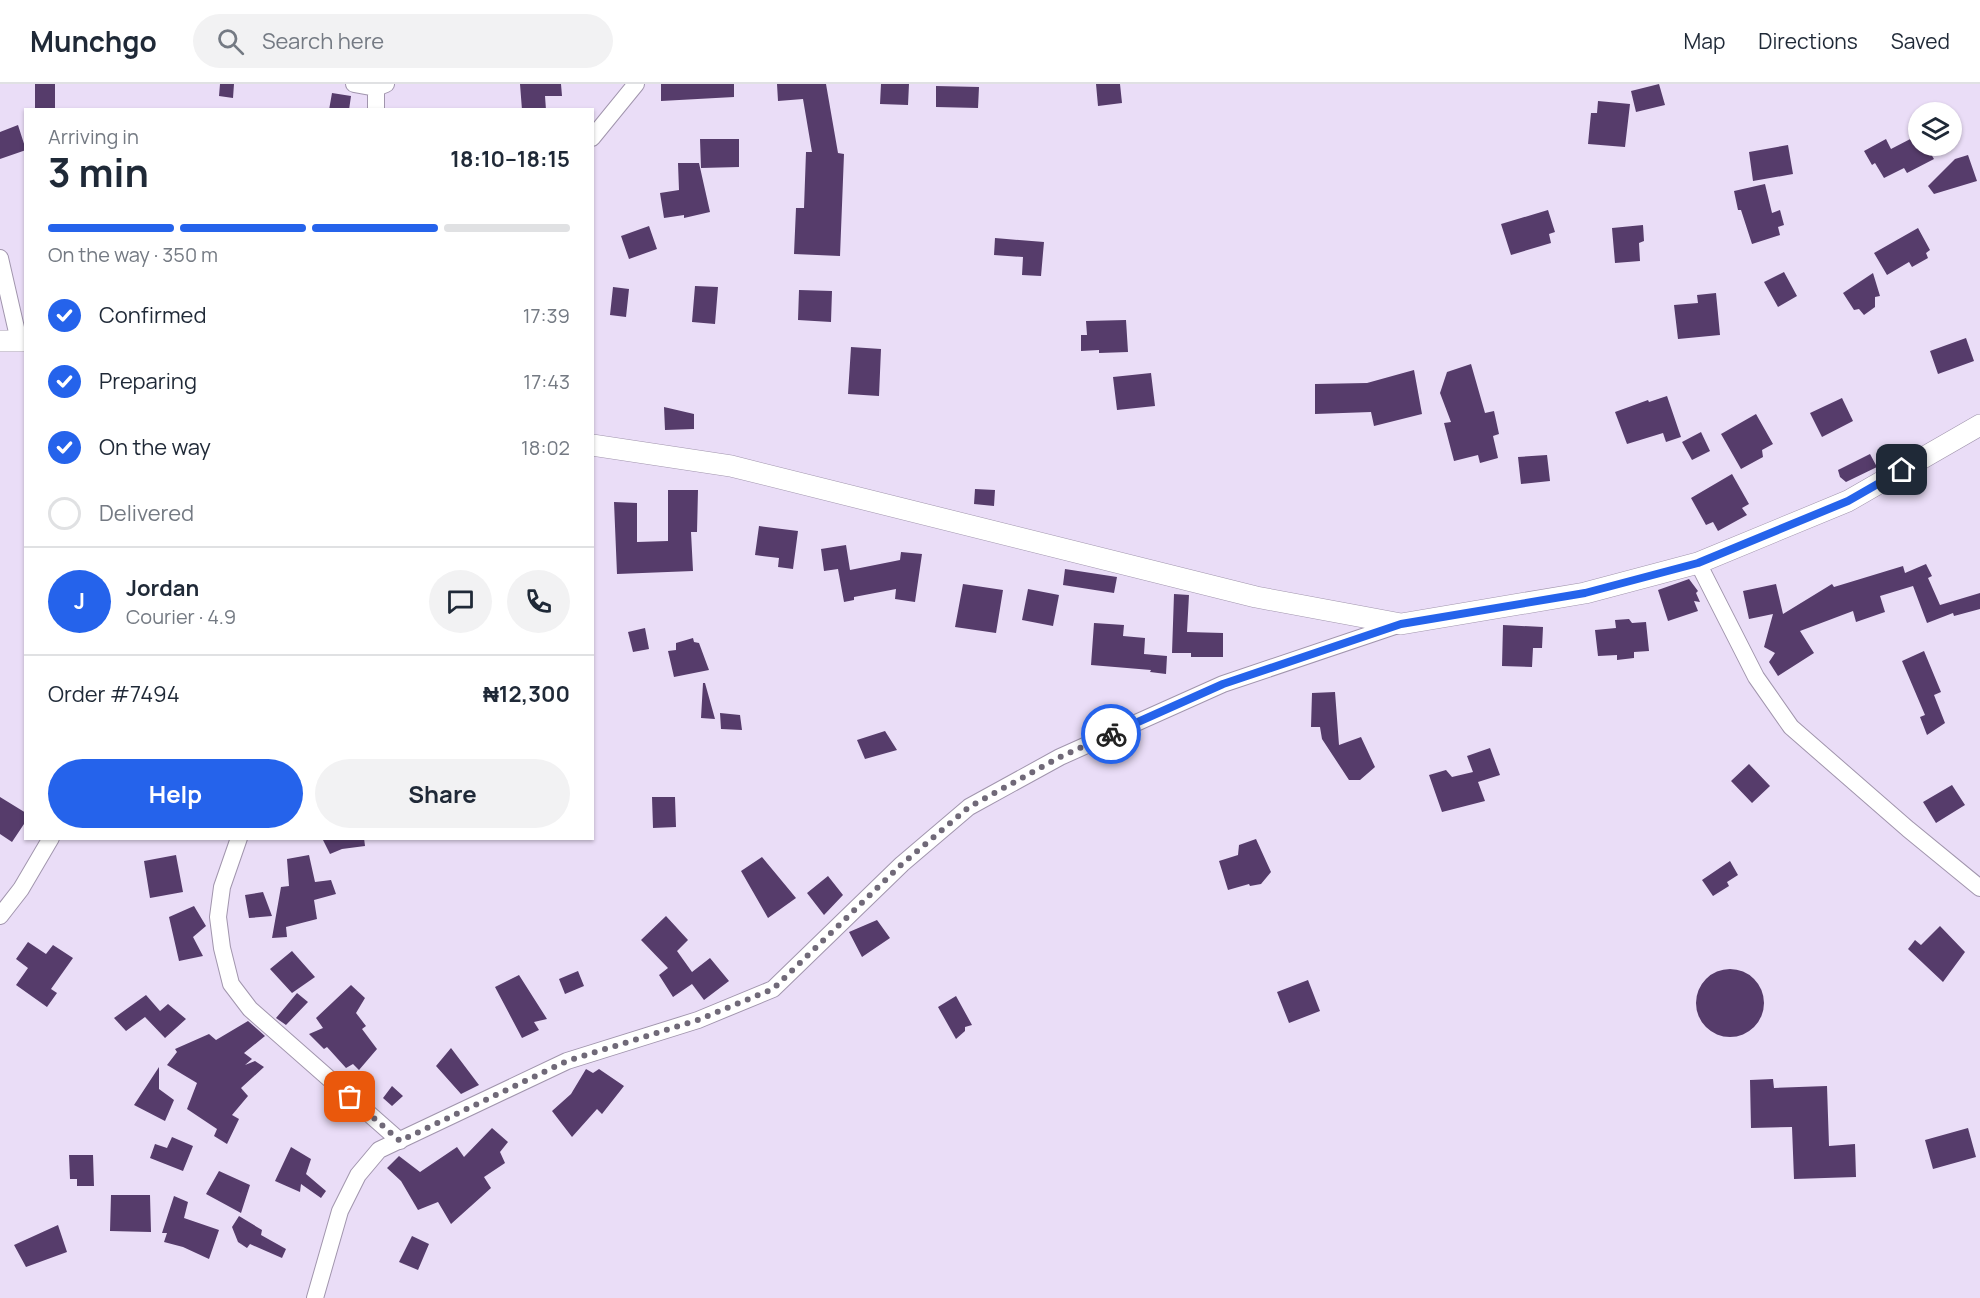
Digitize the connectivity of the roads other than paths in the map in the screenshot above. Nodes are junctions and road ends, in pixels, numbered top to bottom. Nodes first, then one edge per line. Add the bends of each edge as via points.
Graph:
1 (354, 84) edge
2 (636, 84) edge
3 (381, 86) edge
4 (376, 108) edge
5 (594, 136) edge
6 (0, 258) edge
7 (15, 341) edge
8 (1980, 425) edge
9 (594, 445) edge
10 (1698, 563) junction
11 (1401, 624) junction
12 (50, 840) edge
13 (238, 840) edge
14 (1980, 888) edge
15 (0, 916) edge
16 (400, 1141) junction
17 (315, 1298) edge

1 - 3 street
2 - 5 street
3 - 4 street
6 - 7 street
8 - 10 street via 1848,501
9 - 11 street via 731,466 1256,597
10 - 11 street via 1585,593
10 - 14 street via 1756,677 1791,727
11 - 16 street via 1223,684 1060,757 969,807 902,864 773,989 698,1020 567,1061
12 - 15 street
13 - 16 street via 222,887 218,918 231,984 250,1009
16 - 17 street via 379,1150 358,1175 340,1211

